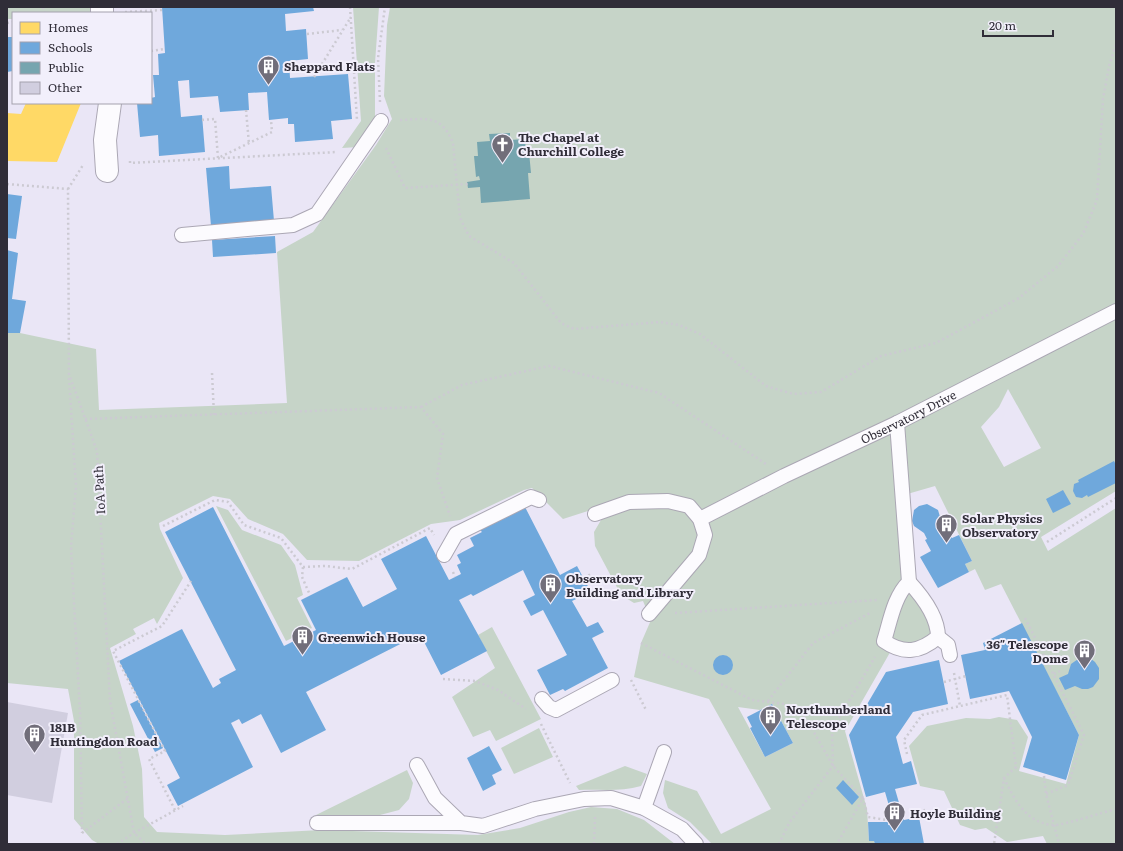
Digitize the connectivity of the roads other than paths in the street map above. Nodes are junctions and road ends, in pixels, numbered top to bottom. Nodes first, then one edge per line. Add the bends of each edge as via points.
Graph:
1 (110, 104) edge
2 (381, 120) road end
3 (107, 171) dead end
4 (182, 235) dead end
5 (1116, 311) edge
6 (897, 423) junction
7 (539, 500) dead end
8 (595, 514) dead end
9 (700, 519) junction
10 (444, 555) road end
11 (909, 582) junction
12 (649, 614) road end
13 (938, 637) junction
14 (950, 655) road end
15 (612, 680) dead end
16 (546, 703) road end
17 (664, 752) dead end
18 (417, 765) dead end
19 (644, 808) junction
20 (317, 823) dead end
21 (461, 823) junction
22 (696, 844) edge

1 - 3 street via 105,140
2 - 4 lane via 317,214 293,225
5 - 6 lane, Observatory Drive
6 - 9 lane, Observatory Drive
6 - 11 lane
7 - 10 lane via 532,496 456,534
8 - 9 lane via 628,502 668,501 689,506
9 - 12 lane via 705,535 699,555
11 - 13 lane via 923,597 938,630
11 - 13 lane via 902,588 884,641 895,649 910,650 926,646
13 - 14 lane via 948,645
15 - 16 lane via 556,710
17 - 19 lane
18 - 21 lane via 434,798
19 - 21 lane via 610,798 584,799 535,809 483,826
19 - 22 lane via 682,829
20 - 21 lane

